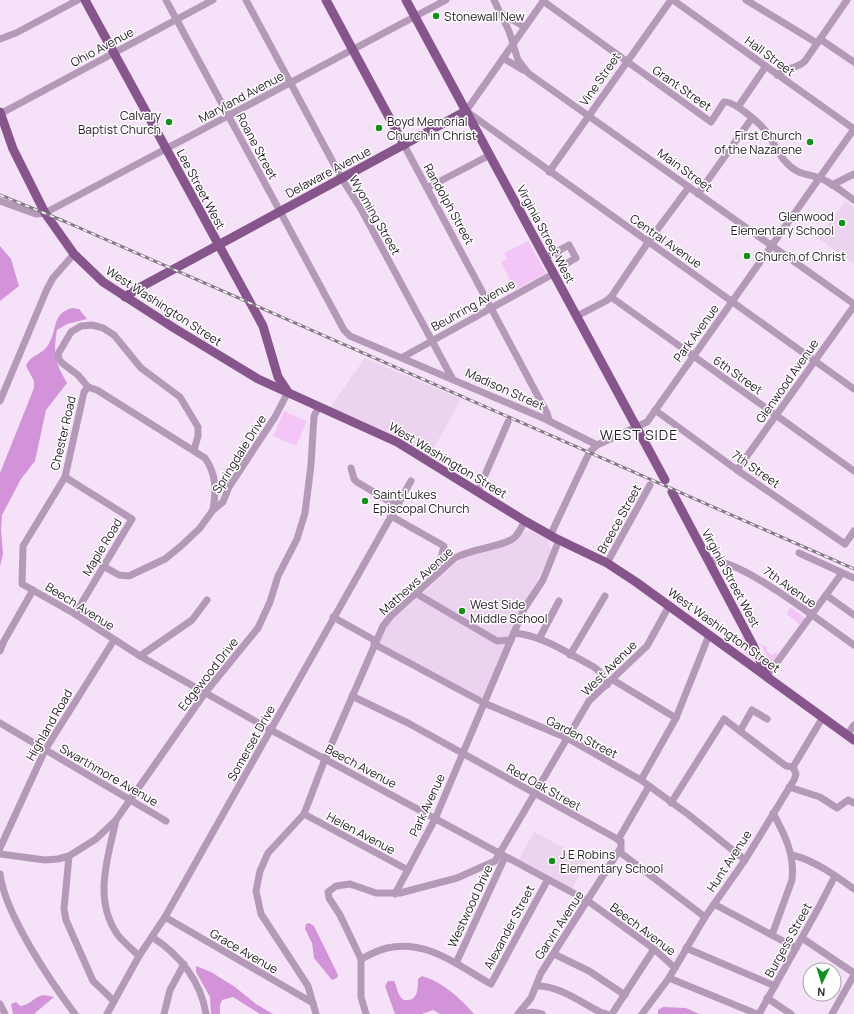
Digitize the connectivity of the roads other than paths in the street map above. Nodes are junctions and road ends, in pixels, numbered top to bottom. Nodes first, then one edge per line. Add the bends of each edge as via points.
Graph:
1 (78, 0) edge
2 (85, 0) edge
3 (166, 0) edge
4 (213, 0) edge
5 (246, 0) edge
6 (326, 0) edge
7 (406, 0) edge
8 (446, 0) edge
9 (494, 0) edge
10 (543, 0) edge
11 (672, 0) edge
12 (746, 0) edge
13 (847, 0) edge
14 (502, 14) junction
15 (415, 17) junction
16 (177, 20) junction
17 (525, 27) junction
18 (0, 39) edge
19 (818, 41) junction
20 (512, 46) junction
21 (353, 50) junction
22 (114, 53) junction
23 (503, 58) junction
24 (626, 61) junction
25 (854, 62) edge
26 (766, 66) junction
27 (528, 73) junction
28 (778, 75) junction
29 (291, 83) junction
30 (738, 107) junction
31 (466, 111) junction
32 (0, 113) edge
33 (588, 114) junction
34 (229, 116) junction
35 (752, 118) junction
36 (854, 129) edge
37 (404, 145) junction
38 (167, 150) junction
39 (490, 155) junction
40 (549, 172) junction
41 (854, 174) edge
42 (820, 178) junction
43 (342, 179) junction
44 (832, 185) junction
45 (689, 187) junction
46 (427, 188) junction
47 (698, 194) junction
48 (854, 200) edge
49 (0, 201) edge
50 (281, 212) junction
51 (46, 213) junction
52 (648, 242) junction
53 (218, 246) junction
54 (772, 246) junction
55 (557, 252) dead end
56 (74, 254) junction
57 (545, 258) junction
58 (553, 274) junction
59 (125, 297) junction
60 (610, 297) junction
61 (731, 303) junction
62 (854, 305) edge
63 (492, 308) junction
64 (577, 316) junction
65 (431, 340) junction
66 (403, 357) junction
67 (692, 357) junction
68 (814, 361) junction
69 (273, 362) junction
70 (240, 368) junction
71 (452, 378) junction
72 (3, 383) edge
73 (88, 387) junction
74 (854, 390) edge
75 (288, 392) junction
76 (0, 401) edge
77 (319, 406) junction
78 (655, 410) junction
79 (776, 416) junction
80 (549, 420) junction
81 (508, 422) dead end
82 (637, 428) junction
83 (597, 445) junction
84 (194, 450) junction
85 (351, 468) dead end
86 (737, 470) junction
87 (854, 471) edge
88 (65, 477) junction
89 (665, 480) dead end
90 (411, 481) dead end
91 (650, 485) dead end
92 (478, 491) junction
93 (672, 492) dead end
94 (396, 506) junction
95 (213, 510) junction
96 (391, 516) junction
97 (525, 521) junction
98 (854, 531) edge
99 (550, 536) junction
100 (560, 540) junction
101 (799, 553) dead end
102 (708, 561) junction
103 (607, 563) junction
104 (104, 566) junction
105 (842, 572) junction
106 (437, 574) junction
107 (854, 578) edge
108 (33, 590) junction
109 (417, 594) junction
110 (826, 595) junction
111 (606, 596) dead end
112 (206, 600) dead end
113 (559, 601) dead end
114 (669, 606) junction
115 (75, 614) junction
116 (854, 615) edge
117 (811, 616) junction
118 (332, 617) junction
119 (709, 635) junction
120 (513, 636) junction
121 (539, 639) junction
122 (114, 640) junction
123 (375, 642) junction
124 (854, 645) edge
125 (0, 651) edge
126 (570, 655) junction
127 (140, 656) junction
128 (767, 676) junction
129 (613, 680) junction
130 (607, 685) junction
131 (205, 693) junction
132 (352, 696) junction
133 (484, 703) junction
134 (823, 717) junction
135 (676, 718) junction
136 (767, 719) dead end
137 (0, 723) edge
138 (854, 725) edge
139 (271, 730) junction
140 (740, 731) junction
141 (566, 738) junction
142 (851, 738) edge
143 (45, 750) junction
144 (462, 754) junction
145 (325, 759) junction
146 (793, 767) junction
147 (641, 780) junction
148 (649, 786) junction
149 (789, 787) junction
150 (534, 794) junction
151 (130, 800) junction
152 (672, 802) junction
153 (854, 803) edge
154 (773, 813) junction
155 (304, 814) junction
156 (435, 819) junction
157 (116, 820) junction
158 (166, 821) dead end
159 (618, 840) junction
160 (0, 848) edge
161 (620, 849) junction
162 (0, 854) edge
163 (792, 855) junction
164 (69, 856) junction
165 (502, 856) junction
166 (745, 860) junction
167 (408, 870) junction
168 (0, 874) edge
169 (835, 876) junction
170 (547, 881) junction
171 (854, 889) edge
172 (395, 894) junction
173 (588, 901) junction
174 (714, 904) junction
175 (165, 917) junction
176 (705, 917) junction
177 (772, 935) junction
178 (152, 937) junction
179 (802, 938) junction
180 (686, 948) junction
181 (796, 948) junction
182 (654, 949) junction
183 (554, 954) junction
184 (139, 956) junction
185 (361, 958) junction
186 (456, 963) junction
187 (184, 964) junction
188 (675, 968) junction
189 (854, 974) edge
190 (669, 978) junction
191 (537, 986) junction
192 (775, 986) junction
193 (625, 995) junction
194 (768, 998) junction
195 (114, 1001) junction
196 (0, 1004) edge
197 (313, 1004) junction
198 (5, 1014) edge
199 (75, 1014) edge
200 (106, 1014) edge
201 (164, 1014) edge
202 (206, 1014) edge
203 (316, 1014) edge
204 (366, 1014) edge
205 (518, 1014) edge
206 (522, 1014) edge
207 (542, 1014) edge
208 (607, 1014) edge
209 (612, 1014) edge
210 (642, 1014) edge
211 (758, 1014) edge
212 (791, 1014) edge
213 (832, 1014) edge

1 - 18 street
2 - 22 main road, Lee Street West
3 - 16 street, Roane Street
4 - 16 street, Ohio Avenue
5 - 29 street, Wyoming Street
6 - 21 main road, Randolph Street
7 - 15 main road, Virginia Street West
8 - 15 street, Maryland Avenue
9 - 14 street, Main Street
10 - 17 street, Delaware Avenue
10 - 24 street, Grant Street
11 - 24 street, Vine Street
11 - 26 street, Hall Street
12 - 19 street
13 - 19 street
14 - 17 street
14 - 20 street, Main Street
15 - 21 street, Maryland Avenue
15 - 31 main road, Virginia Street West
16 - 22 street, Ohio Avenue
16 - 34 street, Roane Street
17 - 20 street, Delaware Avenue
19 - 25 street
19 - 28 street via 802,64 784,69
20 - 23 street, Delaware Avenue
20 - 27 street, Main Street
21 - 29 street, Maryland Avenue
21 - 37 main road, Randolph Street
22 - 32 street, Ohio Avenue
22 - 38 main road, Lee Street West
23 - 27 street
23 - 31 street, Delaware Avenue
24 - 30 street, Grant Street via 710,122 724,102
24 - 33 street, Vine Street
26 - 28 street, Hall Street
26 - 30 street
27 - 33 street, Main Street
28 - 36 street, Hall Street
29 - 34 street, Maryland Avenue
29 - 43 street, Wyoming Street
30 - 35 street
31 - 37 main road, Delaware Avenue
31 - 39 main road, Virginia Street West
31 - 40 street, Central Avenue
32 - 51 main road, West Washington Street via 12,150
33 - 40 street, Vine Street
33 - 45 street, Main Street
34 - 38 street, Maryland Avenue
34 - 50 street, Roane Street
35 - 42 street via 764,128 780,155 792,168 803,175
35 - 47 street
36 - 42 street, Park Avenue
37 - 43 main road, Delaware Avenue
37 - 46 street, Randolph Street
38 - 51 street, Maryland Avenue
38 - 53 main road, Lee Street West
39 - 46 street
39 - 57 main road, Virginia Street West
40 - 52 street, Central Avenue
41 - 44 street
42 - 44 street
42 - 54 street, Park Avenue
43 - 50 main road, Delaware Avenue
43 - 65 street, Wyoming Street via 361,209
44 - 48 street
45 - 47 street, Main Street
45 - 52 street
46 - 63 street, Randolph Street
47 - 54 street, Main Street
49 - 51 street via 36,214
50 - 53 main road, Delaware Avenue
50 - 66 street, Roane Street via 344,330 350,336
51 - 56 main road, West Washington Street
52 - 60 street
52 - 61 street, Central Avenue
53 - 59 main road, Delaware Avenue
53 - 69 main road, Lee Street West via 263,326
54 - 61 street, Park Avenue
54 - 62 street, Main Street
55 - 57 street
56 - 59 main road, West Washington Street via 103,282
56 - 72 street via 53,278
57 - 58 main road, Virginia Street West
58 - 63 street, Beuhring Avenue
58 - 64 main road, Virginia Street West
59 - 70 main road, West Washington Street
60 - 64 street
60 - 67 street, 6th Street
61 - 67 street, Park Avenue
61 - 68 street, Central Avenue
62 - 68 street, Glenwood Avenue
63 - 65 street, Beuhring Avenue
63 - 80 street, Randolph Street
64 - 82 main road, Virginia Street West
65 - 66 street, Beuhring Avenue
65 - 71 street, Wyoming Street
66 - 71 street, Madison Street
67 - 78 street, Park Avenue
67 - 79 street, 6th Street
68 - 74 street, Central Avenue
68 - 79 street, Glenwood Avenue
69 - 70 main road via 272,375 266,378
69 - 75 main road, Lee Street West via 278,377
70 - 75 main road, West Washington Street
71 - 80 street, Madison Street
72 - 76 street
73 - 84 street, Chester Road via 97,390
73 - 84 street via 78,375 62,363 58,354 71,332 81,326 92,324 114,336 141,368 180,397 198,427
73 - 88 street, Chester Road via 84,392
75 - 77 main road, West Washington Street
75 - 95 street, Springdale Drive via 275,417 229,487 223,502
77 - 92 main road, West Washington Street via 397,442
77 - 131 street, Edgewood Drive via 314,416 306,505 297,539 278,576 258,628
78 - 82 street, Park Avenue via 647,422
78 - 86 street, 7th Street
79 - 86 street, Glenwood Avenue
79 - 87 street, 6th Street
80 - 83 street, Madison Street
81 - 92 street
82 - 83 street, Park Avenue
82 - 89 main road, Virginia Street West
83 - 99 street via 588,455
84 - 95 street, Chester Road via 211,466 216,488
85 - 94 street via 357,482
86 - 98 street, 7th Street via 845,544
88 - 104 street, Maple Road via 132,519
88 - 108 street, Chester Road via 22,549 22,584
90 - 94 street, Somerset Drive
91 - 103 street, Breece Street
92 - 97 main road, West Washington Street
93 - 102 main road, Virginia Street West
94 - 96 street, Somerset Drive
95 - 104 street, Springdale Drive via 182,546 148,568 125,577
96 - 106 street via 444,546
96 - 118 street, Somerset Drive
97 - 99 main road, West Washington Street
97 - 106 street, Mathews Avenue via 515,538 501,544 465,552
99 - 100 main road, West Washington Street
100 - 103 main road, West Washington Street
100 - 120 street, Park Avenue via 543,580 524,609
101 - 105 street
102 - 117 street, 7th Avenue via 720,561 746,571
102 - 128 main road, Virginia Street West
103 - 114 main road, West Washington Street
104 - 115 street, Maple Road
105 - 107 street
105 - 110 street
106 - 109 street, Mathews Avenue
108 - 115 street, Beech Avenue
108 - 125 street
109 - 120 street via 497,641
109 - 123 street, Mathews Avenue via 391,616
110 - 116 street
110 - 117 street
111 - 126 street
112 - 127 street via 192,620
113 - 121 street
114 - 119 main road, West Washington Street
114 - 129 street, West Avenue via 647,646
115 - 122 street, Beech Avenue
117 - 124 street, 7th Avenue
117 - 128 street
118 - 123 street, Garden Street
118 - 139 street, Somerset Drive
119 - 128 main road, West Washington Street
119 - 135 street
120 - 121 street via 525,634
120 - 133 street, Park Avenue
121 - 126 street
122 - 127 street, Beech Avenue
122 - 143 street, Highland Road
123 - 132 street, Mathews Avenue
123 - 133 street, Garden Street
126 - 130 street via 597,669
127 - 131 street, Beech Avenue
128 - 134 main road, West Washington Street
129 - 130 street, West Avenue
129 - 135 street
130 - 141 street, West Avenue via 590,701
131 - 139 street, Beech Avenue
131 - 151 street, Edgewood Drive
132 - 144 street, Red Oak Street
132 - 145 street, Mathews Avenue
133 - 141 street, Garden Street
133 - 144 street, Park Avenue
134 - 142 main road, West Washington Street
134 - 146 street, Hunt Avenue
135 - 147 street
136 - 140 street via 752,710
137 - 143 street, Swarthmore Avenue
138 - 142 street
139 - 145 street, Beech Avenue
139 - 175 street, Somerset Drive
140 - 146 street via 786,766
140 - 152 street via 724,718
141 - 147 street, Garden Street
141 - 150 street, West Avenue
143 - 151 street, Swarthmore Avenue
143 - 160 street, Highland Road
144 - 150 street, Red Oak Street
144 - 156 street, Park Avenue
145 - 155 street, Mathews Avenue
145 - 156 street, Beech Avenue
146 - 149 street, Hunt Avenue via 796,774
147 - 148 street, Garden Street
148 - 152 street, Garden Street
148 - 159 street
149 - 153 street via 820,797 837,808 848,800
149 - 154 street, Hunt Avenue
150 - 159 street, Red Oak Street
150 - 165 street, West Avenue
151 - 157 street, Edgewood Drive
151 - 158 street, Swarthmore Avenue
152 - 166 street, Garden Street
154 - 163 street
154 - 166 street, Hunt Avenue
155 - 167 street, Helen Avenue
155 - 197 street via 268,853 260,871 256,891 261,914 308,986
156 - 165 street, Beech Avenue
156 - 167 street, Park Avenue
157 - 164 street, Edgewood Drive via 96,839
157 - 184 street via 103,880 103,897 117,934
159 - 161 street via 622,844
161 - 173 street, Garvin Avenue
161 - 176 street via 621,853
162 - 164 street, Edgewood Drive via 45,860
163 - 169 street
163 - 177 street via 792,880
164 - 195 street via 64,909 66,920 93,981
165 - 170 street, Beech Avenue
165 - 172 street, West Avenue via 456,878
165 - 186 street, Westwood Drive
166 - 174 street, Hunt Avenue
167 - 172 street, Park Avenue
168 - 199 street via 17,921 36,956
169 - 171 street
169 - 179 street, Burgess Street
170 - 173 street, Beech Avenue
170 - 186 street, Alexander Street via 491,984
172 - 185 street via 376,893 350,884 336,886 328,892
173 - 182 street, Beech Avenue
173 - 183 street, Garvin Avenue
174 - 176 street, Hunt Avenue
174 - 177 street
175 - 178 street, Somerset Drive
175 - 197 street, Grace Avenue
176 - 180 street, Hunt Avenue
177 - 181 street
178 - 184 street, Somerset Drive
178 - 187 street via 166,946
179 - 181 street, Burgess Street
179 - 189 street
180 - 188 street, Hunt Avenue
180 - 192 street
181 - 192 street, Burgess Street
182 - 188 street, Beech Avenue
182 - 193 street
183 - 191 street, Garvin Avenue via 541,973
183 - 193 street via 589,971
184 - 195 street, Somerset Drive
185 - 186 street via 387,948 407,946 433,951
185 - 204 street via 361,997
187 - 201 street via 170,990
187 - 202 street via 202,996
188 - 190 street, Hunt Avenue
189 - 213 street
190 - 210 street, Hunt Avenue
190 - 211 street
191 - 205 street, Garvin Avenue
191 - 208 street via 558,990
192 - 194 street, Burgess Street
193 - 209 street
194 - 211 street, Burgess Street
194 - 212 street
195 - 200 street, Somerset Drive
196 - 198 street
197 - 203 street
206 - 207 street

